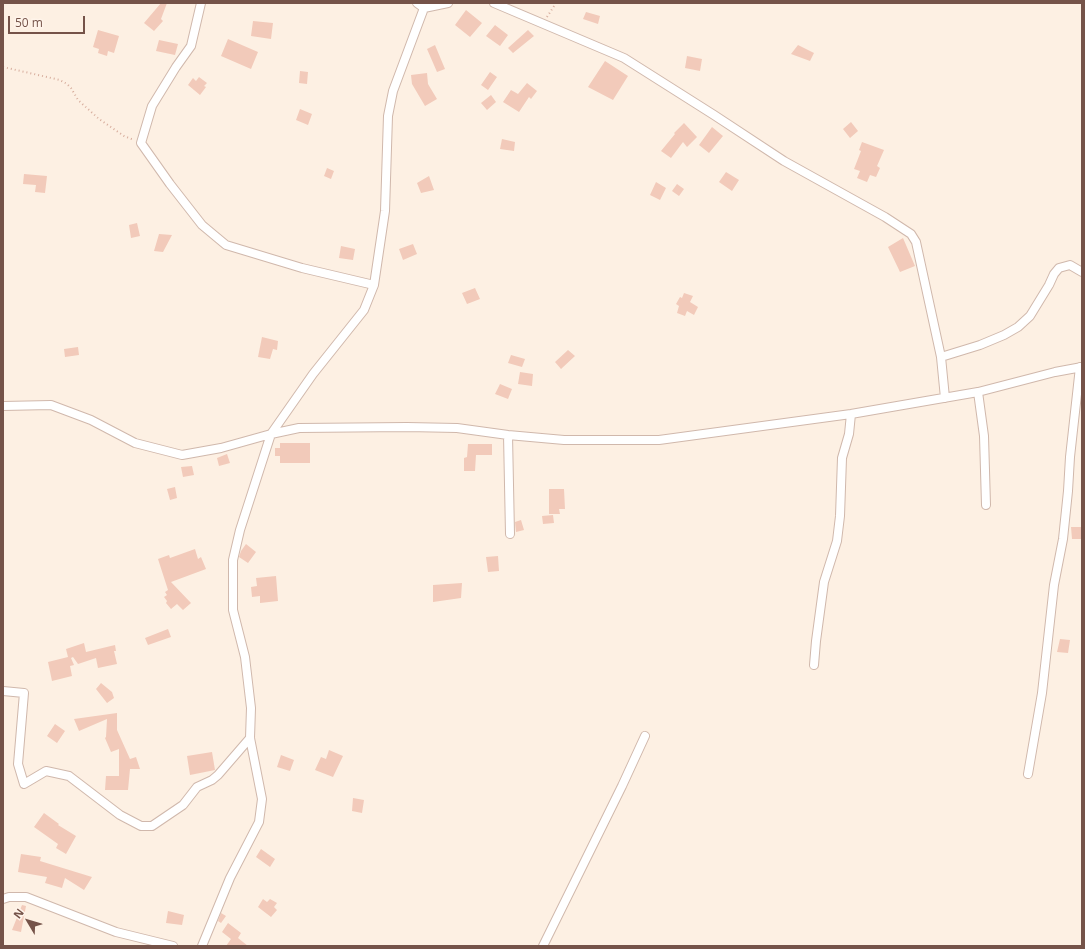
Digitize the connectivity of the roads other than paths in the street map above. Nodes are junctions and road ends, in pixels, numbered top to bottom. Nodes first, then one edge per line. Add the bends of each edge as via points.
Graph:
1 (201, 3) edge
2 (448, 3) edge
3 (494, 3) edge
4 (420, 5) edge
5 (1082, 272) edge
6 (374, 285) junction
7 (941, 357) junction
8 (1081, 367) edge
9 (978, 392) junction
10 (945, 398) junction
11 (3, 406) edge
12 (851, 414) junction
13 (271, 434) junction
14 (508, 435) junction
15 (986, 505) dead end
16 (510, 534) dead end
17 (814, 665) dead end
18 (3, 691) edge
19 (645, 736) dead end
20 (250, 738) junction
21 (1028, 774) dead end
22 (3, 899) edge
23 (173, 946) edge
24 (202, 946) edge
25 (543, 946) edge

1 - 6 street via 191,46 152,106 141,143 202,225 226,245 302,268
2 - 4 street
3 - 7 street via 624,58 784,161 911,234 916,242
4 - 6 street via 393,91 388,116 385,211
5 - 7 street via 1070,265 1059,268 1030,316 1018,327 980,345
6 - 13 street via 364,310 313,374
7 - 10 street
8 - 9 street
8 - 21 street via 1063,539 1054,585 1042,693
9 - 10 street
9 - 15 street via 984,436
10 - 12 street
11 - 13 street via 50,405 91,420 135,443 182,455 221,448
12 - 14 street via 659,440 564,440
12 - 17 street via 849,434 842,458 837,541 824,582
13 - 14 street via 299,428 407,427 457,428
13 - 20 street via 233,560 233,610 245,657 251,708
14 - 16 street
18 - 20 street via 24,693 18,764 24,784 46,771 69,776 120,815 141,826 152,826 183,805 197,787 218,775
19 - 25 street
20 - 24 street via 262,799 259,822 230,878
22 - 23 street via 26,897 116,932

